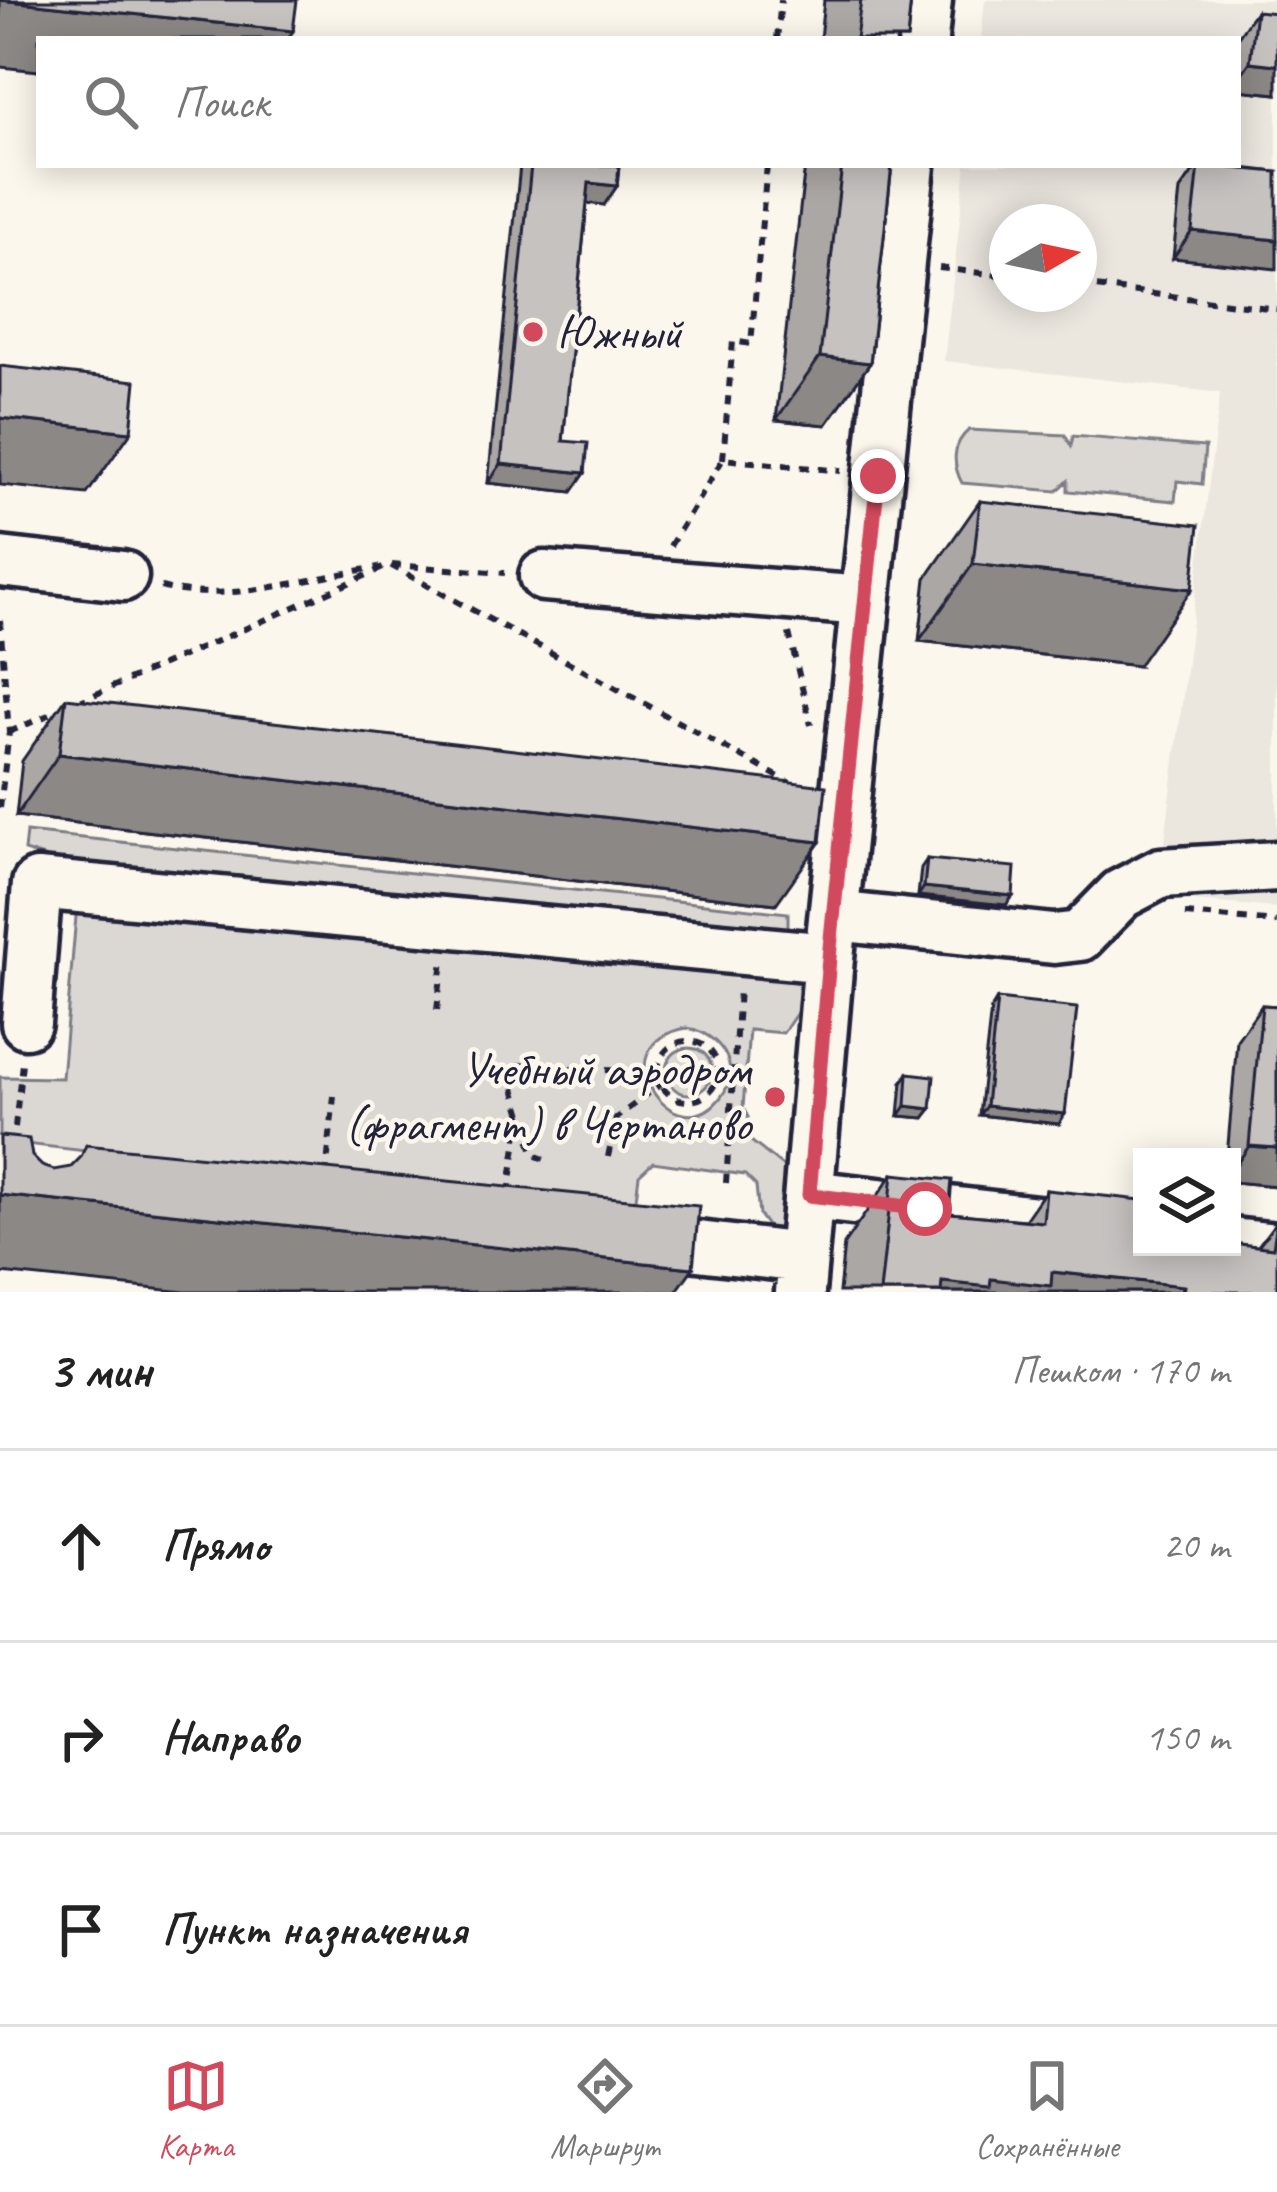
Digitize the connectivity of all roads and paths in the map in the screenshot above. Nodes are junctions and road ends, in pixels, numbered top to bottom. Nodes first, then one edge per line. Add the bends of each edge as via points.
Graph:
1 (781, 0) edge
2 (927, 0) edge
3 (778, 36) edge
4 (923, 36) edge
5 (767, 168) edge
6 (910, 168) edge
7 (899, 265) junction
8 (989, 274) edge
9 (1097, 287) edge
10 (1277, 309) edge
11 (723, 459) junction
12 (878, 476) junction
13 (0, 562) edge
14 (390, 565) junction
15 (123, 576) dead end
16 (544, 576) joint
17 (646, 585) junction
18 (182, 593) dead end
19 (780, 595) junction
20 (865, 601) junction
21 (0, 620) edge
22 (8, 732) junction
23 (816, 746) dead end
24 (0, 808) edge
25 (844, 813) junction
26 (1277, 866) edge
27 (1182, 914) dead end
28 (447, 922) junction
29 (1277, 922) edge
30 (831, 937) junction
31 (742, 950) junction
32 (437, 1010) dead end
33 (26, 1023) joint
34 (516, 1065) dead end
35 (718, 1070) junction
36 (658, 1073) junction
37 (732, 1075) junction
38 (746, 1076) dead end
39 (661, 1084) junction
40 (514, 1088) dead end
41 (334, 1096) dead end
42 (520, 1113) junction
43 (12, 1150) edge
44 (608, 1157) dead end
45 (544, 1159) dead end
46 (726, 1183) dead end
47 (325, 1184) edge
48 (809, 1195) junction
49 (508, 1202) edge
50 (1133, 1232) edge
51 (587, 1233) edge
52 (1241, 1244) edge
53 (1277, 1248) edge
54 (801, 1275) edge

1 - 3 path
2 - 4 lane
5 - 11 path via 752,344 733,341
6 - 7 lane
7 - 8 path
7 - 12 lane
9 - 10 path
11 - 12 path
11 - 17 path
12 - 20 lane
13 - 15 lane
14 - 16 path
14 - 18 path
14 - 22 path
14 - 25 path
16 - 17 lane
17 - 19 lane
19 - 20 lane
19 - 23 path
20 - 25 lane
21 - 22 path
22 - 24 path
25 - 30 lane
26 - 30 lane via 1161,873 1121,894 1080,936
27 - 29 path
28 - 31 lane
28 - 32 path
28 - 33 lane via 37,884
30 - 31 lane
30 - 48 lane
31 - 37 path
33 - 43 path
34 - 36 path
35 - 36 path via 707,1048 682,1041 662,1056
35 - 37 path
35 - 39 path via 712,1090 695,1101 675,1098
36 - 39 path
37 - 38 path
37 - 46 path
39 - 44 path via 616,1118
40 - 42 path
41 - 47 path
42 - 45 path via 534,1155
42 - 49 path
48 - 50 lane
48 - 54 lane
51 - 54 lane
52 - 53 lane

